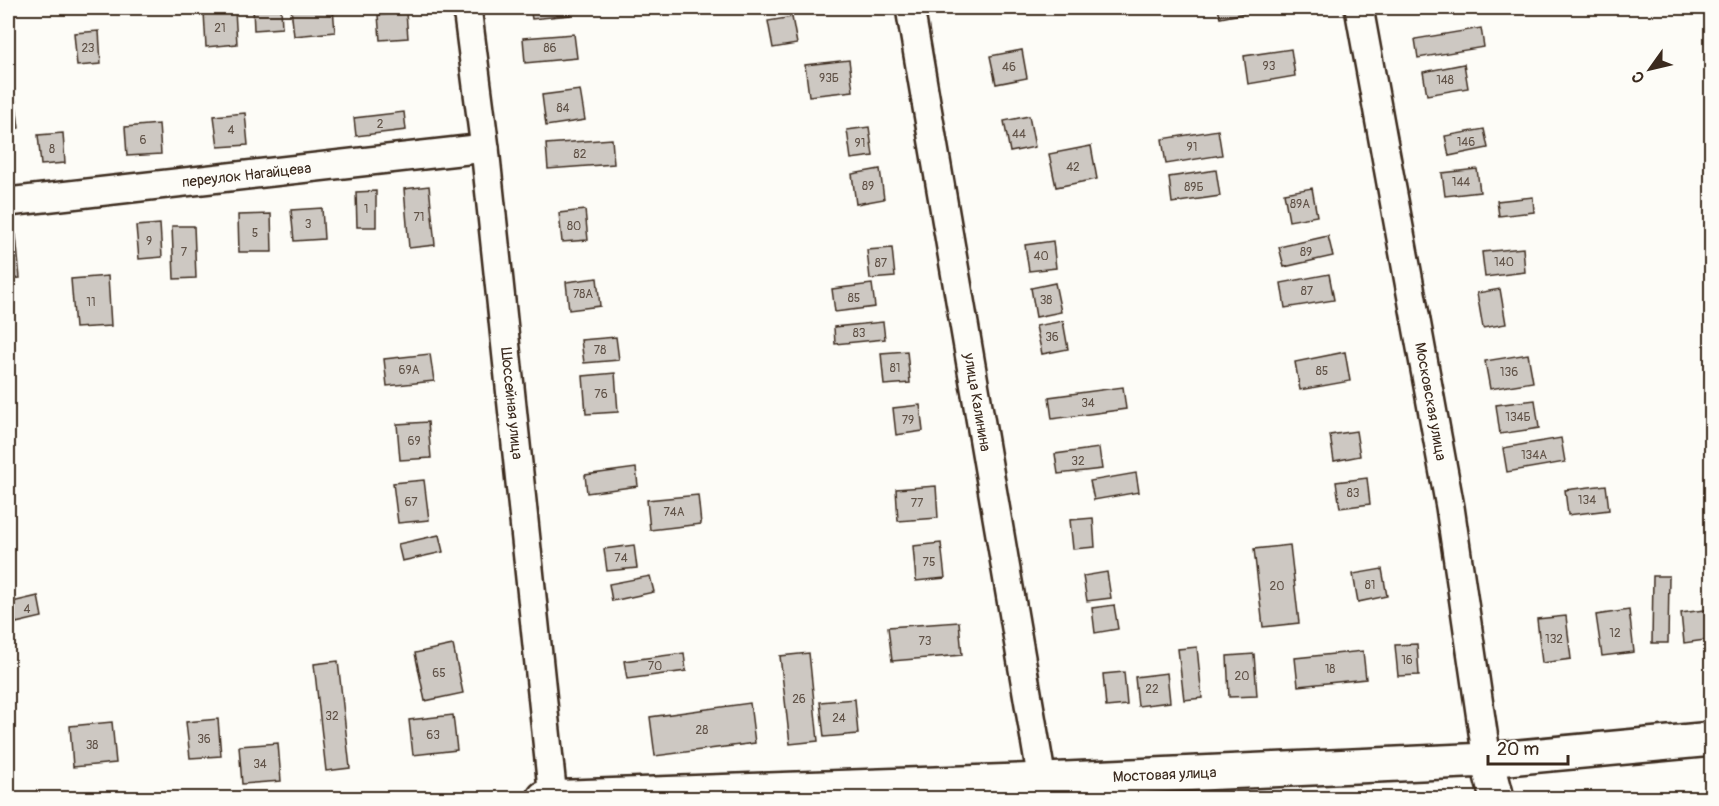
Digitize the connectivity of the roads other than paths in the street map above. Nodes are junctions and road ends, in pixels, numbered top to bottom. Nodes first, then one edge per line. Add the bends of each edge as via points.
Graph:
1 (467, 8) edge
2 (910, 8) edge
3 (1359, 8) edge
4 (486, 148) junction
5 (8, 202) edge
6 (1712, 739) edge
7 (1487, 760) junction
8 (1044, 789) edge
9 (549, 798) edge
10 (1497, 798) edge

1 - 4 street, Шоссейная улица
2 - 8 street, улица Калинина
3 - 7 street, Московская улица via 1450,507
4 - 5 street, переулок Нагайцева
4 - 9 street, Шоссейная улица
6 - 7 main road, Мостовая улица
7 - 8 main road, Мостовая улица
7 - 10 main road, Московская улица
8 - 9 main road, Мостовая улица

